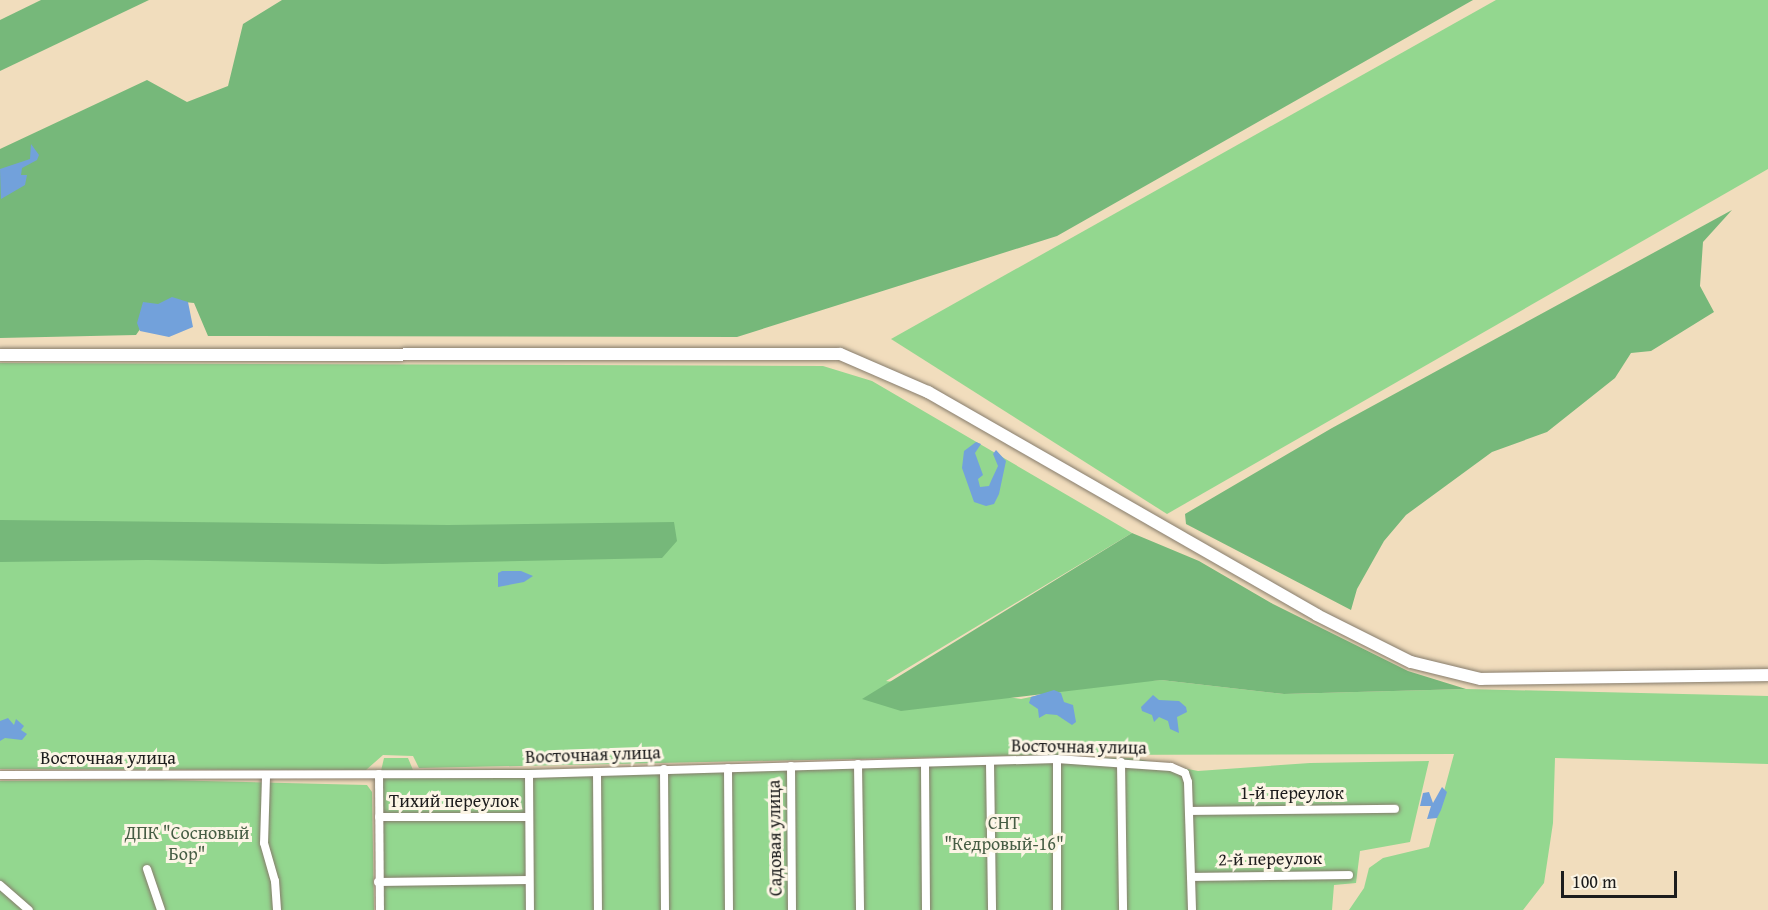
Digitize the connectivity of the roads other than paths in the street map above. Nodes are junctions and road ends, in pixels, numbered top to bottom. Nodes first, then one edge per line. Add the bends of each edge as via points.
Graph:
1 (0, 355) edge
2 (1768, 675) edge
3 (1057, 759) junction
4 (1121, 762) junction
5 (990, 763) junction
6 (858, 764) junction
7 (925, 765) junction
8 (791, 766) junction
9 (728, 768) junction
10 (664, 769) junction
11 (597, 772) junction
12 (379, 774) junction
13 (529, 774) junction
14 (0, 775) edge
15 (266, 777) junction
16 (1395, 809) dead end
17 (1190, 811) junction
18 (528, 817) junction
19 (379, 818) junction
20 (147, 869) dead end
21 (1349, 875) dead end
22 (1191, 877) junction
23 (529, 880) junction
24 (378, 882) junction
25 (0, 885) edge
26 (30, 910) edge
27 (161, 910) edge
28 (277, 910) edge
29 (380, 910) edge
30 (530, 910) edge
31 (598, 910) edge
32 (665, 910) edge
33 (729, 910) edge
34 (792, 910) edge
35 (860, 910) edge
36 (926, 910) edge
37 (992, 910) edge
38 (1057, 910) edge
39 (1123, 910) edge
40 (1192, 910) edge

1 - 2 street via 840,354 928,392 1307,610 1411,662 1481,679 1503,680
3 - 4 street, Восточная улица
3 - 5 street, Восточная улица
3 - 38 street
4 - 17 street, Восточная улица via 1171,767 1185,773
4 - 39 street
5 - 7 street, Восточная улица
5 - 37 street
6 - 7 street, Восточная улица
6 - 8 street, Восточная улица
6 - 35 street
7 - 36 street
8 - 9 street, Восточная улица
8 - 34 street, Садовая улица
9 - 10 street, Восточная улица
9 - 33 street
10 - 11 street, Восточная улица
10 - 32 street
11 - 13 street, Восточная улица
11 - 31 street
12 - 13 street, Восточная улица
12 - 15 street, Восточная улица
12 - 19 street
13 - 18 street
14 - 15 street, Восточная улица
15 - 28 street via 264,843 276,881
16 - 17 street, 1-й переулок
17 - 22 street
18 - 19 street, Тихий переулок
18 - 23 street
19 - 24 street
20 - 27 street
21 - 22 street, 2-й переулок
22 - 40 street
23 - 24 street
23 - 30 street
24 - 29 street
25 - 26 street

